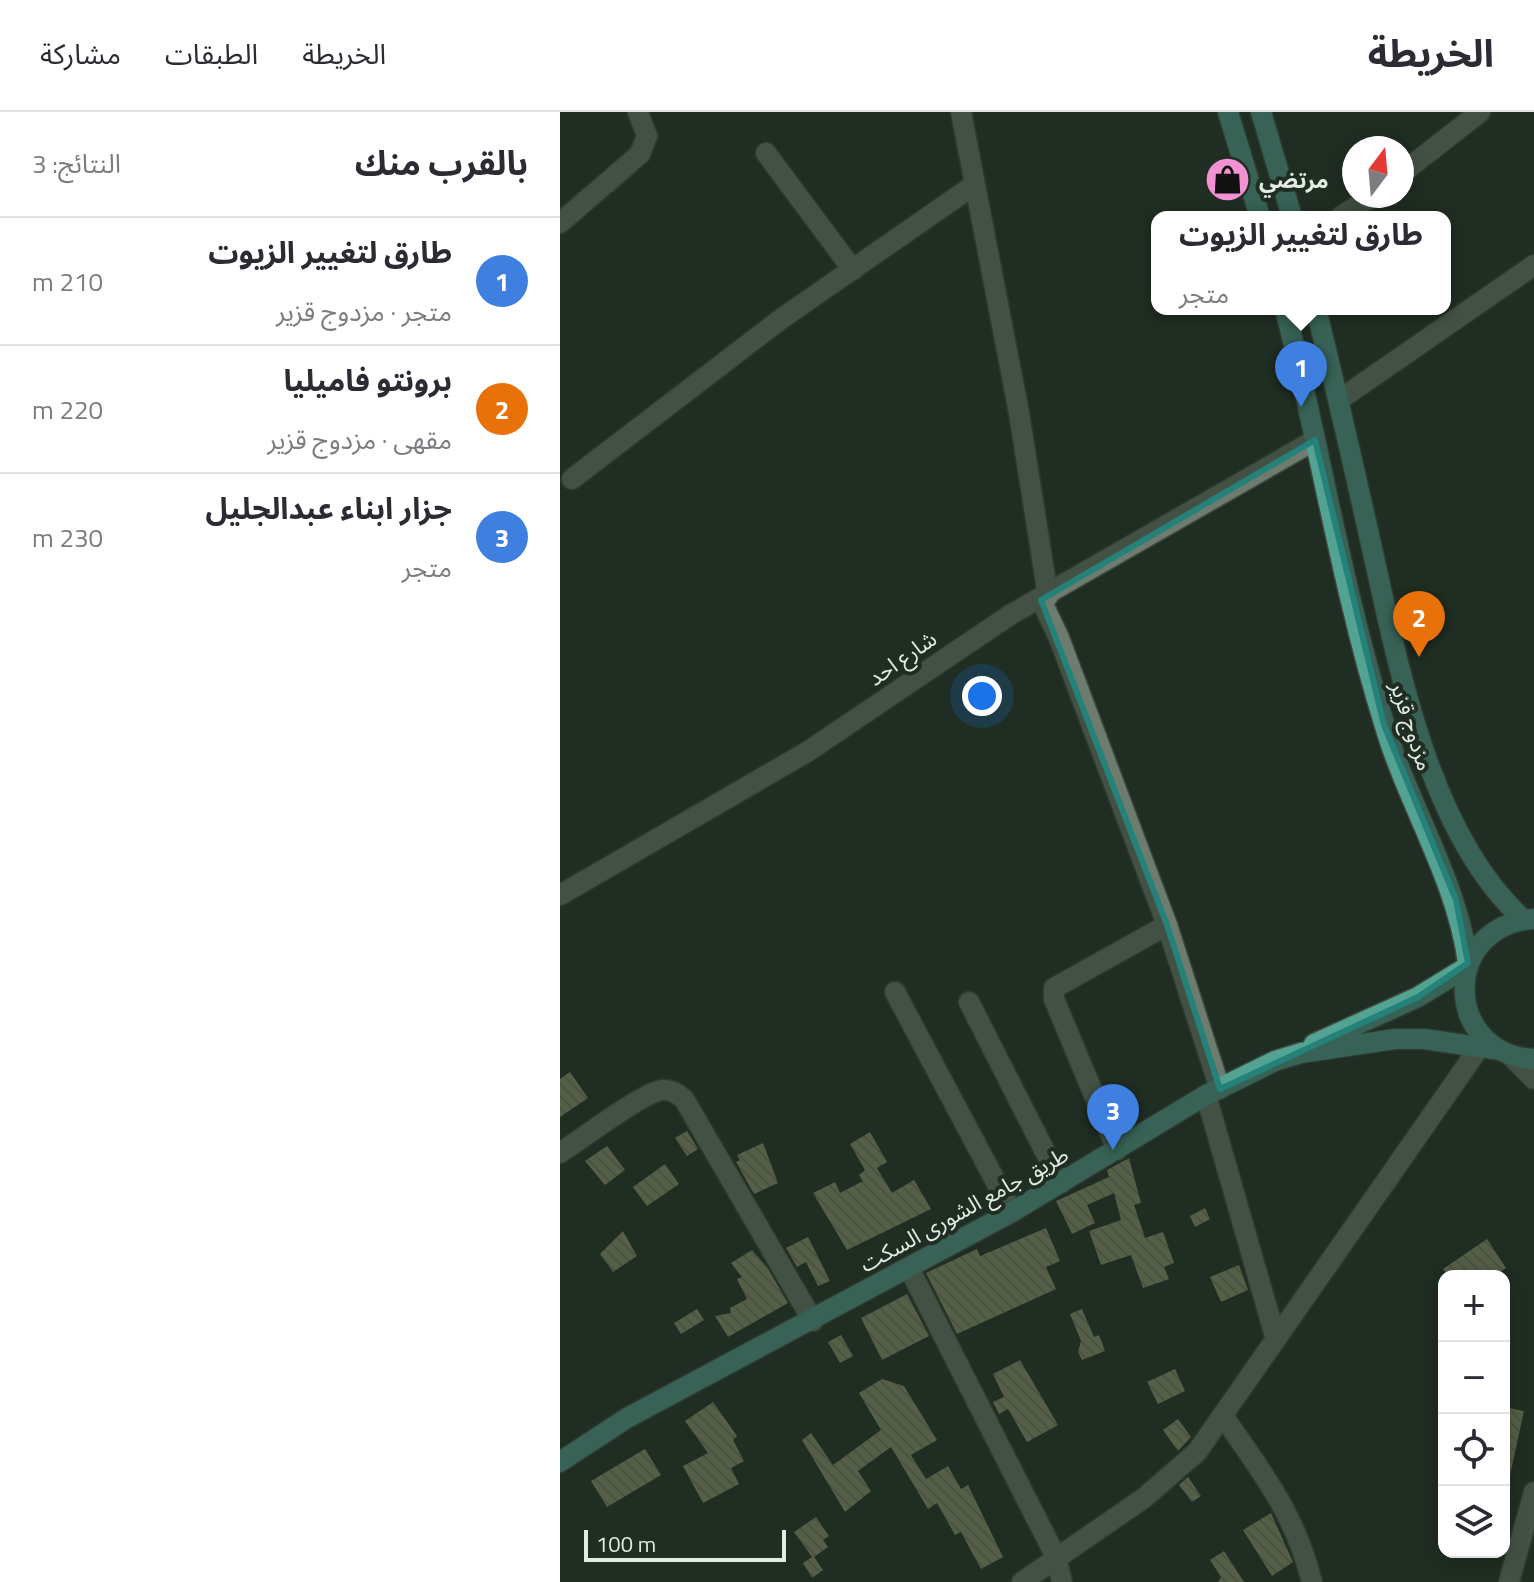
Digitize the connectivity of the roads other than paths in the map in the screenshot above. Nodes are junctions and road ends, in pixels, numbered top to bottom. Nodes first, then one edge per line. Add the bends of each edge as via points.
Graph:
1 (638, 112) edge
2 (961, 112) edge
3 (1228, 112) edge
4 (1261, 112) edge
5 (1480, 112) edge
6 (766, 153) dead end
7 (1414, 164) edge
8 (974, 185) junction
9 (1258, 211) edge
10 (1290, 211) edge
11 (560, 223) edge
12 (1534, 265) edge
13 (853, 270) junction
14 (1286, 315) edge
15 (1318, 315) edge
16 (1328, 357) junction
17 (1299, 365) junction
18 (1339, 400) junction
19 (1315, 440) junction
20 (572, 479) dead end
21 (1045, 598) junction
22 (560, 895) edge
23 (1529, 919) edge
24 (1167, 925) junction
25 (1467, 965) junction
26 (895, 992) dead end
27 (969, 1002) dead end
28 (1496, 1051) junction
29 (1301, 1053) junction
30 (1534, 1059) edge
31 (1534, 1079) edge
32 (1213, 1092) junction
33 (1117, 1150) junction
34 (560, 1153) edge
35 (1061, 1183) junction
36 (1012, 1212) junction
37 (909, 1268) junction
38 (813, 1321) junction
39 (1275, 1336) junction
40 (1224, 1417) junction
41 (560, 1462) edge
42 (1534, 1492) edge
43 (1527, 1542) edge
44 (1056, 1557) junction
45 (1022, 1582) edge
46 (1062, 1582) edge
47 (1312, 1582) edge
48 (1509, 1582) edge

1 - 11 street via 647,136 640,154
2 - 8 street
3 - 9 main road
4 - 10 main road
5 - 7 street
6 - 13 street
8 - 13 street
8 - 21 street via 1019,413
12 - 18 street
13 - 20 street
14 - 17 main road, مزدوج قزير
15 - 16 main road, مزدوج قزير
16 - 17 main road
16 - 18 main road, مزدوج قزير
17 - 19 main road, مزدوج قزير
18 - 23 main road, مزدوج قزير via 1414,719 1475,864 1491,887
19 - 21 street, شارع احد
19 - 25 main road, مزدوج قزير via 1384,725 1412,804 1456,900
21 - 22 street, شارع احد via 1010,615 807,752
21 - 24 street
23 - 25 main road via 1510,923 1485,939
24 - 32 street
24 - 33 street via 1054,988
25 - 28 main road, مزدوج قزير via 1468,1014
25 - 29 main road via 1418,997 1329,1035
26 - 36 street
27 - 35 street
28 - 29 main road, طريق جامع الشورى السكت via 1395,1039
28 - 30 main road, طريق جامع الشورى السكت
28 - 31 street
28 - 39 street
29 - 32 main road, طريق جامع الشورى السكت
32 - 33 main road, طريق جامع الشورى السكت
32 - 39 street
33 - 35 main road, طريق جامع الشورى السكت
34 - 38 street via 645,1098 671,1090 684,1099
35 - 36 main road, طريق جامع الشورى السكت
36 - 37 main road, طريق جامع الشورى السكت
37 - 38 main road, طريق جامع الشورى السكت
37 - 44 street
38 - 41 main road, طريق جامع الشورى السكت via 627,1418
39 - 40 street
40 - 44 street via 1197,1452 1144,1498
40 - 47 street via 1284,1504
42 - 43 street
43 - 48 street
44 - 45 street
44 - 46 street

